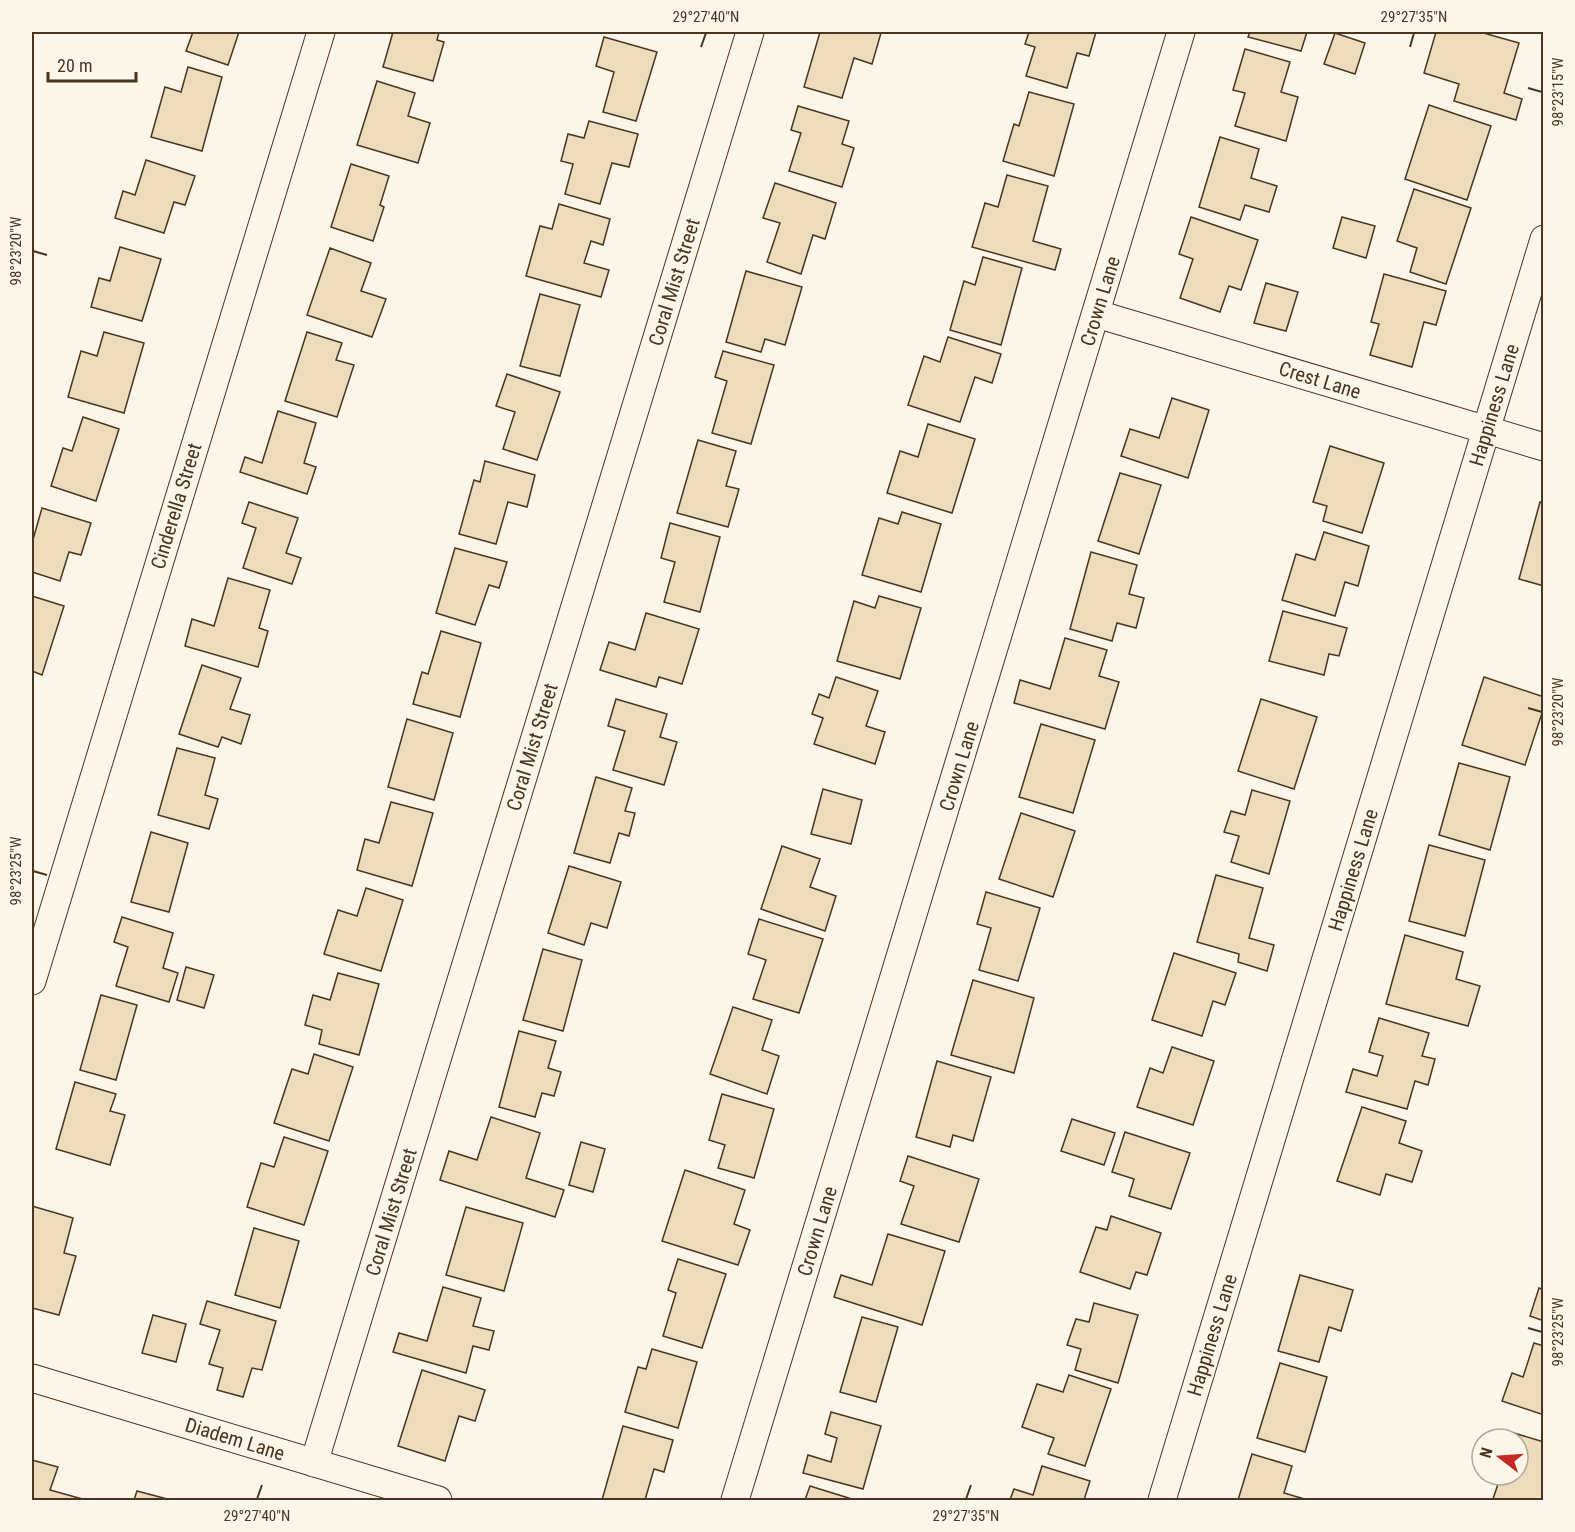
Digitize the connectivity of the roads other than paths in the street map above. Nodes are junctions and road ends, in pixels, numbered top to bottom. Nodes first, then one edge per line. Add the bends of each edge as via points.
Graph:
1 (321, 32) edge
2 (750, 32) edge
3 (1181, 32) edge
4 (1544, 239) edge
5 (1096, 314) junction
6 (1486, 429) junction
7 (1544, 447) edge
8 (32, 981) edge
9 (32, 1378) edge
10 (314, 1463) junction
11 (438, 1500) edge
12 (735, 1500) edge
13 (1162, 1500) edge

1 - 8 street, Cinderella Street
2 - 10 street, Coral Mist Street
3 - 5 street, Crown Lane
4 - 6 street, Happiness Lane
5 - 6 street, Crest Lane
5 - 12 street, Crown Lane
6 - 7 street, Crest Lane
6 - 13 street, Happiness Lane
9 - 10 street, Diadem Lane
10 - 11 street, Diadem Lane

